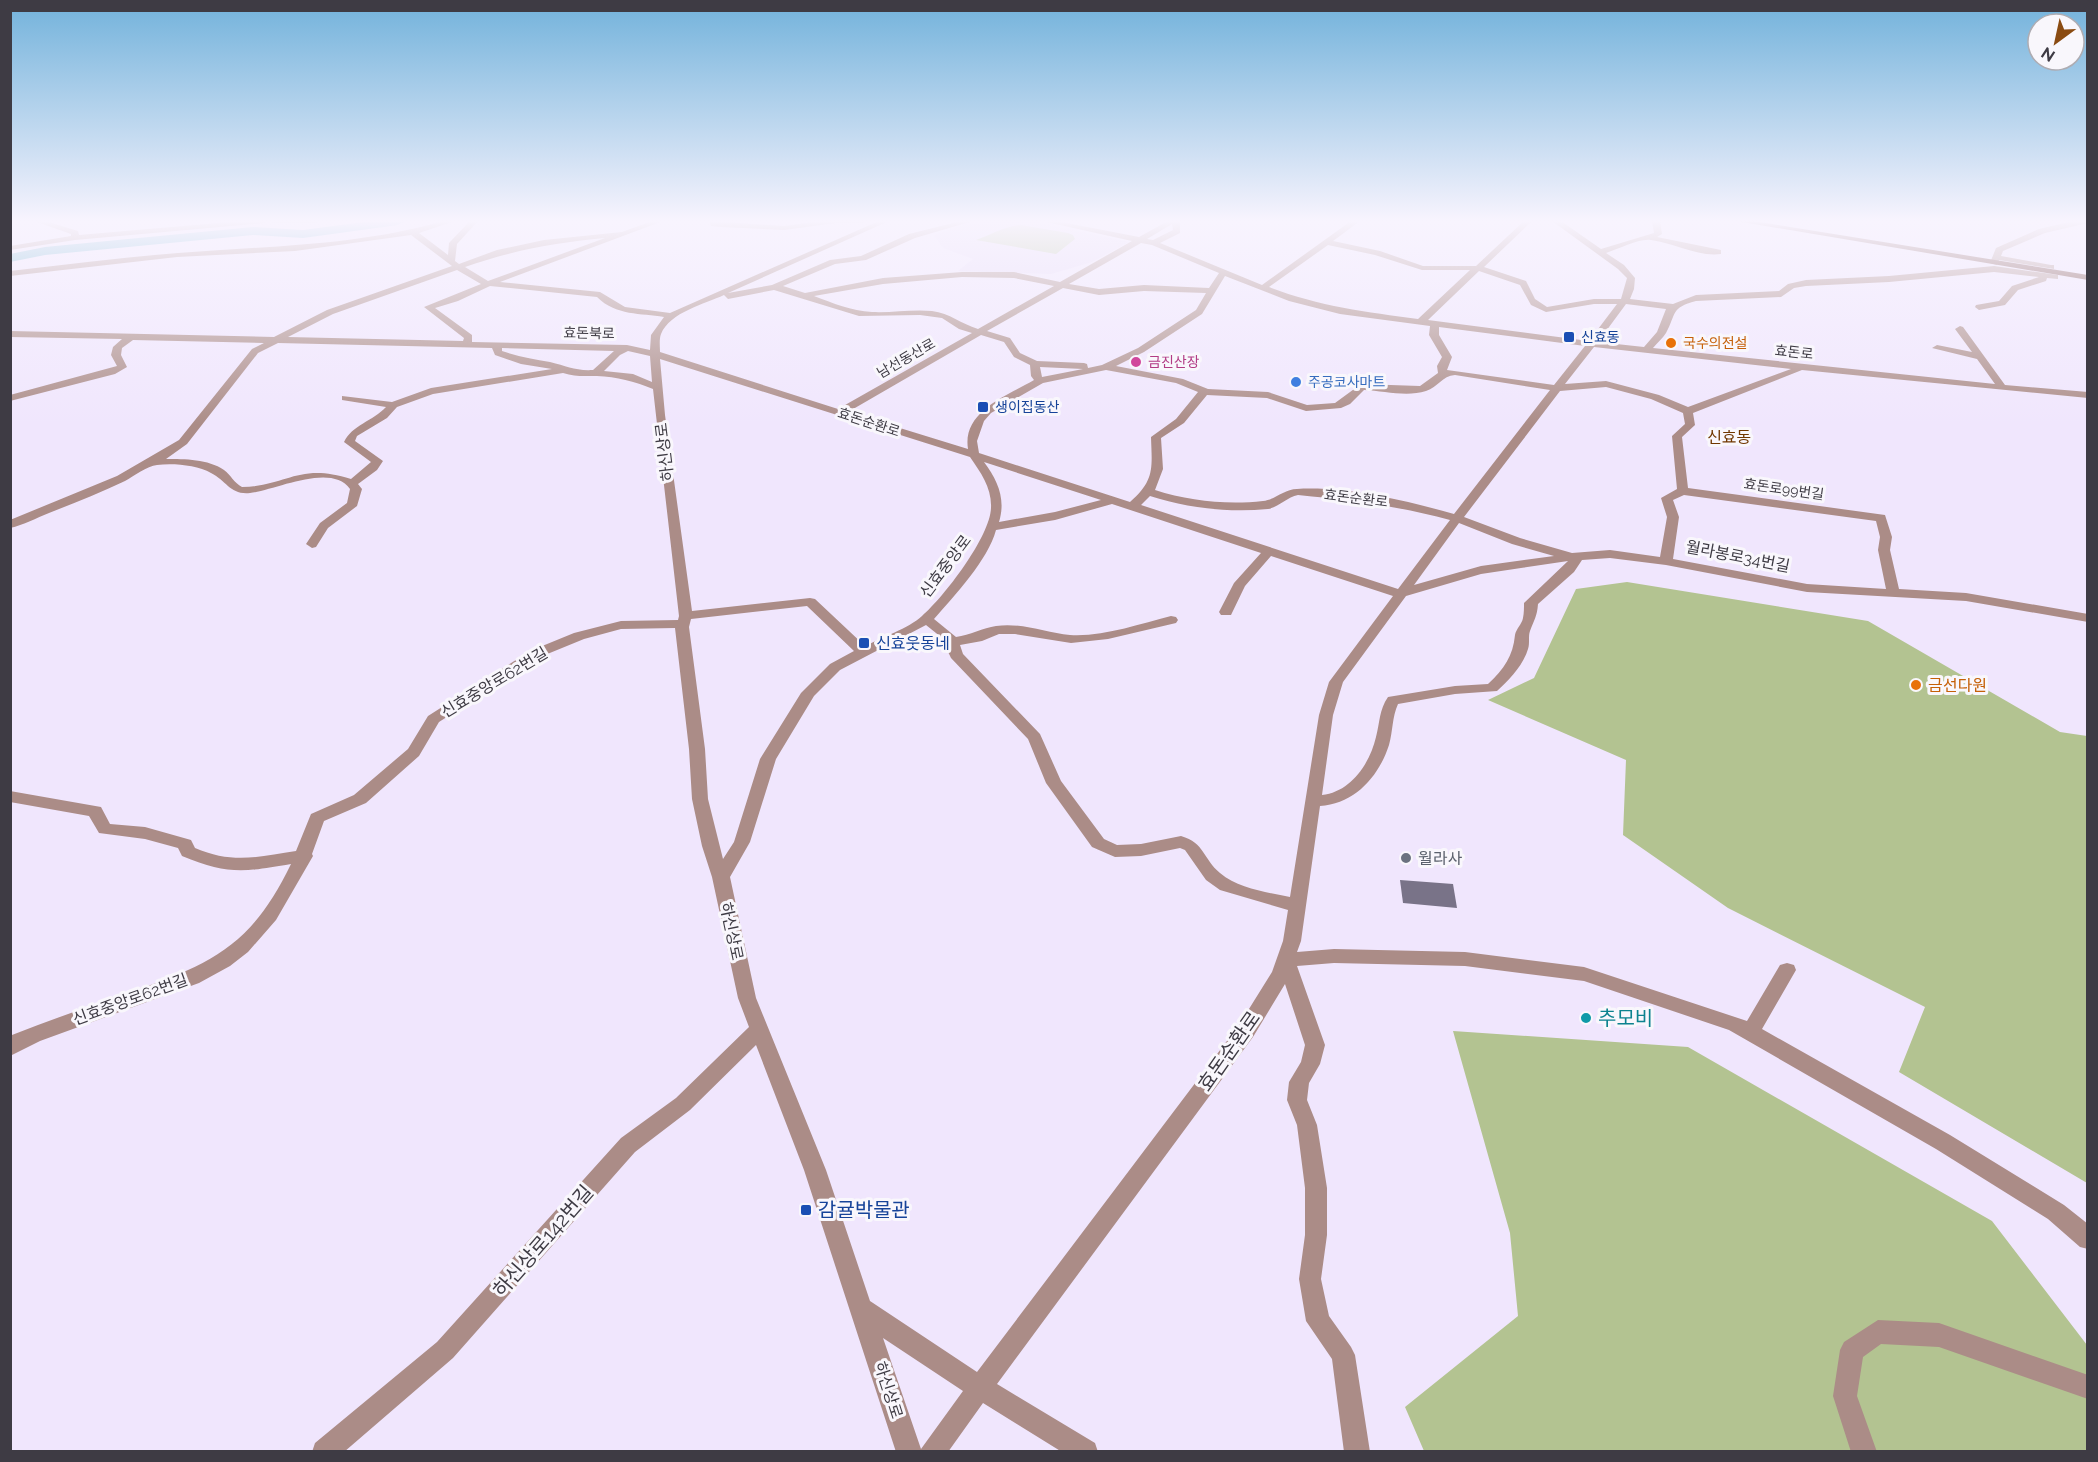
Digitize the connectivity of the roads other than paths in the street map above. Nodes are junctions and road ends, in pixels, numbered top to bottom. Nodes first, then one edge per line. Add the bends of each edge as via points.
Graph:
1 (395, 289) edge
2 (466, 289) edge
3 (547, 289) edge
4 (729, 289) edge
5 (758, 289) edge
6 (785, 289) edge
7 (834, 289) edge
8 (1055, 289) edge
9 (1083, 289) edge
10 (1135, 289) edge
11 (1170, 289) edge
12 (1266, 289) edge
13 (1455, 289) edge
14 (1526, 289) edge
15 (1630, 289) edge
16 (1787, 289) edge
17 (2014, 289) edge
18 (1212, 291) joint
19 (806, 295) junction
20 (711, 297) junction
21 (1624, 301) junction
22 (1675, 307) junction
23 (1979, 307) dead end
24 (670, 316) junction
25 (1419, 323) junction
26 (1435, 325) junction
27 (1960, 329) dead end
28 (978, 333) junction
29 (10, 334) edge
30 (130, 337) junction
31 (648, 338) junction
32 (275, 340) junction
33 (468, 343) junction
34 (496, 344) junction
35 (1592, 344) junction
36 (615, 346) junction
37 (627, 348) junction
38 (1937, 348) dead end
39 (1647, 350) junction
40 (655, 354) junction
41 (1980, 357) junction
42 (1035, 364) junction
43 (1802, 366) junction
44 (1105, 367) junction
45 (564, 370) junction
46 (596, 373) junction
47 (1443, 374) junction
48 (1040, 381) junction
49 (2002, 387) junction
50 (658, 388) junction
51 (1556, 388) junction
52 (1205, 392) junction
53 (2088, 395) edge
54 (10, 398) edge
55 (346, 398) dead end
56 (393, 405) junction
57 (1688, 411) junction
58 (840, 412) junction
59 (974, 455) junction
60 (152, 461) junction
61 (352, 483) junction
62 (1683, 491) junction
63 (1150, 492) junction
64 (1109, 500) junction
65 (1132, 507) junction
66 (1457, 518) junction
67 (10, 525) edge
68 (991, 527) junction
69 (312, 544) dead end
70 (1269, 551) junction
71 (1574, 557) junction
72 (1666, 561) junction
73 (1893, 593) junction
74 (1400, 594) junction
75 (1226, 612) dead end
76 (2088, 618) edge
77 (684, 620) junction
78 (926, 620) junction
79 (1171, 620) dead end
80 (953, 642) junction
81 (863, 652) junction
82 (10, 796) edge
83 (1313, 801) junction
84 (305, 856) junction
85 (721, 877) junction
86 (1297, 905) junction
87 (1286, 960) junction
88 (1787, 970) dead end
89 (760, 1028) junction
90 (1750, 1032) junction
91 (10, 1048) edge
92 (2088, 1239) edge
93 (862, 1309) junction
94 (979, 1386) junction
95 (2088, 1387) edge
96 (324, 1452) edge
97 (909, 1452) edge
98 (932, 1452) edge
99 (1086, 1452) edge
100 (1357, 1452) edge
101 (1864, 1452) edge

1 - 32 street via 330,312
2 - 33 street via 455,299 428,307 469,337
3 - 24 street via 600,295 621,308
4 - 20 street
5 - 20 street
6 - 19 street
7 - 19 street
8 - 28 street, 남선동산로
9 - 10 street
11 - 18 street
12 - 25 street, 효돈로 via 1340,310
13 - 25 street
14 - 21 street via 1533,304 1544,310 1579,303
15 - 21 street, 효돈순환로
16 - 22 street via 1781,294 1696,298
17 - 23 street via 2002,303
18 - 44 street via 1200,312 1188,321
19 - 28 street via 847,312 947,316
20 - 24 street
21 - 22 street
21 - 35 street, 효돈순환로
22 - 39 street via 1669,310 1661,333
24 - 31 street
25 - 26 street, 효돈로
26 - 35 street, 효돈로
26 - 47 street via 1434,335 1448,357 1442,366
27 - 41 street
28 - 42 street via 1007,340 1017,355
28 - 58 street, 남선동산로
29 - 30 street, 효돈북로
30 - 32 street, 효돈북로
30 - 54 street via 118,347 116,355 123,367
31 - 36 street
31 - 40 street, 하신상로
32 - 33 street, 효돈북로
32 - 60 street via 255,351 183,442
33 - 34 street, 효돈북로
34 - 36 street, 효돈북로
34 - 45 street via 498,353
35 - 39 street, 효돈로
35 - 51 street, 효돈순환로
36 - 37 street, 효돈북로
37 - 40 street, 효돈순환로
37 - 46 street
38 - 41 street
39 - 43 street, 효돈로
40 - 50 street, 하신상로
40 - 58 street, 효돈순환로
41 - 49 street
42 - 44 street
42 - 48 street
43 - 49 street, 효돈로
43 - 57 street via 1787,376 1751,385
44 - 48 street
44 - 52 street via 1170,379
45 - 46 street
45 - 56 street via 431,391
46 - 50 street via 633,377
47 - 51 street via 1455,372
47 - 52 street via 1427,387 1361,387 1337,406 1306,408 1268,395
48 - 59 street via 987,411 979,420 972,441
49 - 53 street, 효돈로
50 - 77 street, 하신상로
51 - 57 street via 1606,384
51 - 66 street, 효돈순환로
52 - 63 street via 1180,421 1156,437 1158,476
55 - 56 street
56 - 61 street via 383,416 353,434 349,442 353,447 377,460 373,468
57 - 62 street via 1690,425 1677,436
58 - 59 street, 효돈순환로
59 - 64 street, 효돈순환로
59 - 68 street, 신효중앙로 via 992,481 997,508
60 - 61 street via 217,471 231,487 241,490 310,475
60 - 67 street
61 - 69 street via 356,489 353,504 324,526
62 - 72 street via 1667,498 1673,517
62 - 73 street, 효돈로99번길 via 1881,518
63 - 65 street
63 - 66 street, 효돈순환로 via 1206,506 1268,505 1290,493 1320,493 1414,506
64 - 65 street, 효돈순환로
64 - 68 street via 1055,516
65 - 70 street, 효돈순환로
66 - 71 street via 1516,541
66 - 74 street, 효돈순환로
68 - 78 street, 신효중앙로 via 987,541
70 - 74 street, 효돈순환로
70 - 75 street via 1241,580
71 - 72 street, 월라봉로34번길 via 1610,555
71 - 74 street, 월라봉로34번길 via 1481,570
71 - 83 street via 1570,569 1531,603 1530,619 1522,633 1524,640 1516,660 1492,688 1393,700 1387,709 1384,737 1374,765 1351,790 1334,799
72 - 73 street, 월라봉로34번길 via 1807,588
73 - 76 street, 월라봉로34번길 via 1966,597
74 - 83 street, 효돈순환로 via 1336,682 1326,715
77 - 81 street, 신효중앙로62번길 via 810,602
77 - 84 street, 신효중앙로62번길 via 621,625 535,654 433,719 414,752 360,799 317,818
77 - 85 street, 하신상로 via 700,799
78 - 80 street via 944,630
78 - 81 street, 신효중앙로
79 - 80 street via 1071,639 997,630
80 - 86 street via 956,656 1035,737 1054,783 1098,843 1115,851 1181,843 1191,846 1212,876 1226,886
81 - 85 street, 신효중앙로 via 835,667 808,693 768,759 742,842
82 - 84 street via 95,811 105,829 145,833 185,844 188,852 209,861 242,866
83 - 86 street, 효돈순환로
84 - 91 street, 신효중앙로62번길 via 284,897 253,936 223,962 187,980 19,1041
85 - 89 street, 하신상로 via 747,998
86 - 87 street, 효돈순환로
87 - 90 street via 1334,956 1465,959 1584,974
87 - 94 street, 효돈순환로 via 1246,1031
87 - 100 street via 1315,1045 1299,1082 1298,1100 1307,1125 1316,1188 1316,1235 1310,1279 1318,1321 1342,1355
88 - 90 street
89 - 93 street, 하신상로 via 815,1170
89 - 96 street, 하신상로142번길 via 683,1104 628,1145 445,1350
90 - 92 street via 1943,1142 2056,1212
93 - 94 street
93 - 97 street, 하신상로
94 - 98 street, 효돈순환로
94 - 99 street
95 - 101 street via 1939,1335 1878,1332 1852,1350 1845,1396

